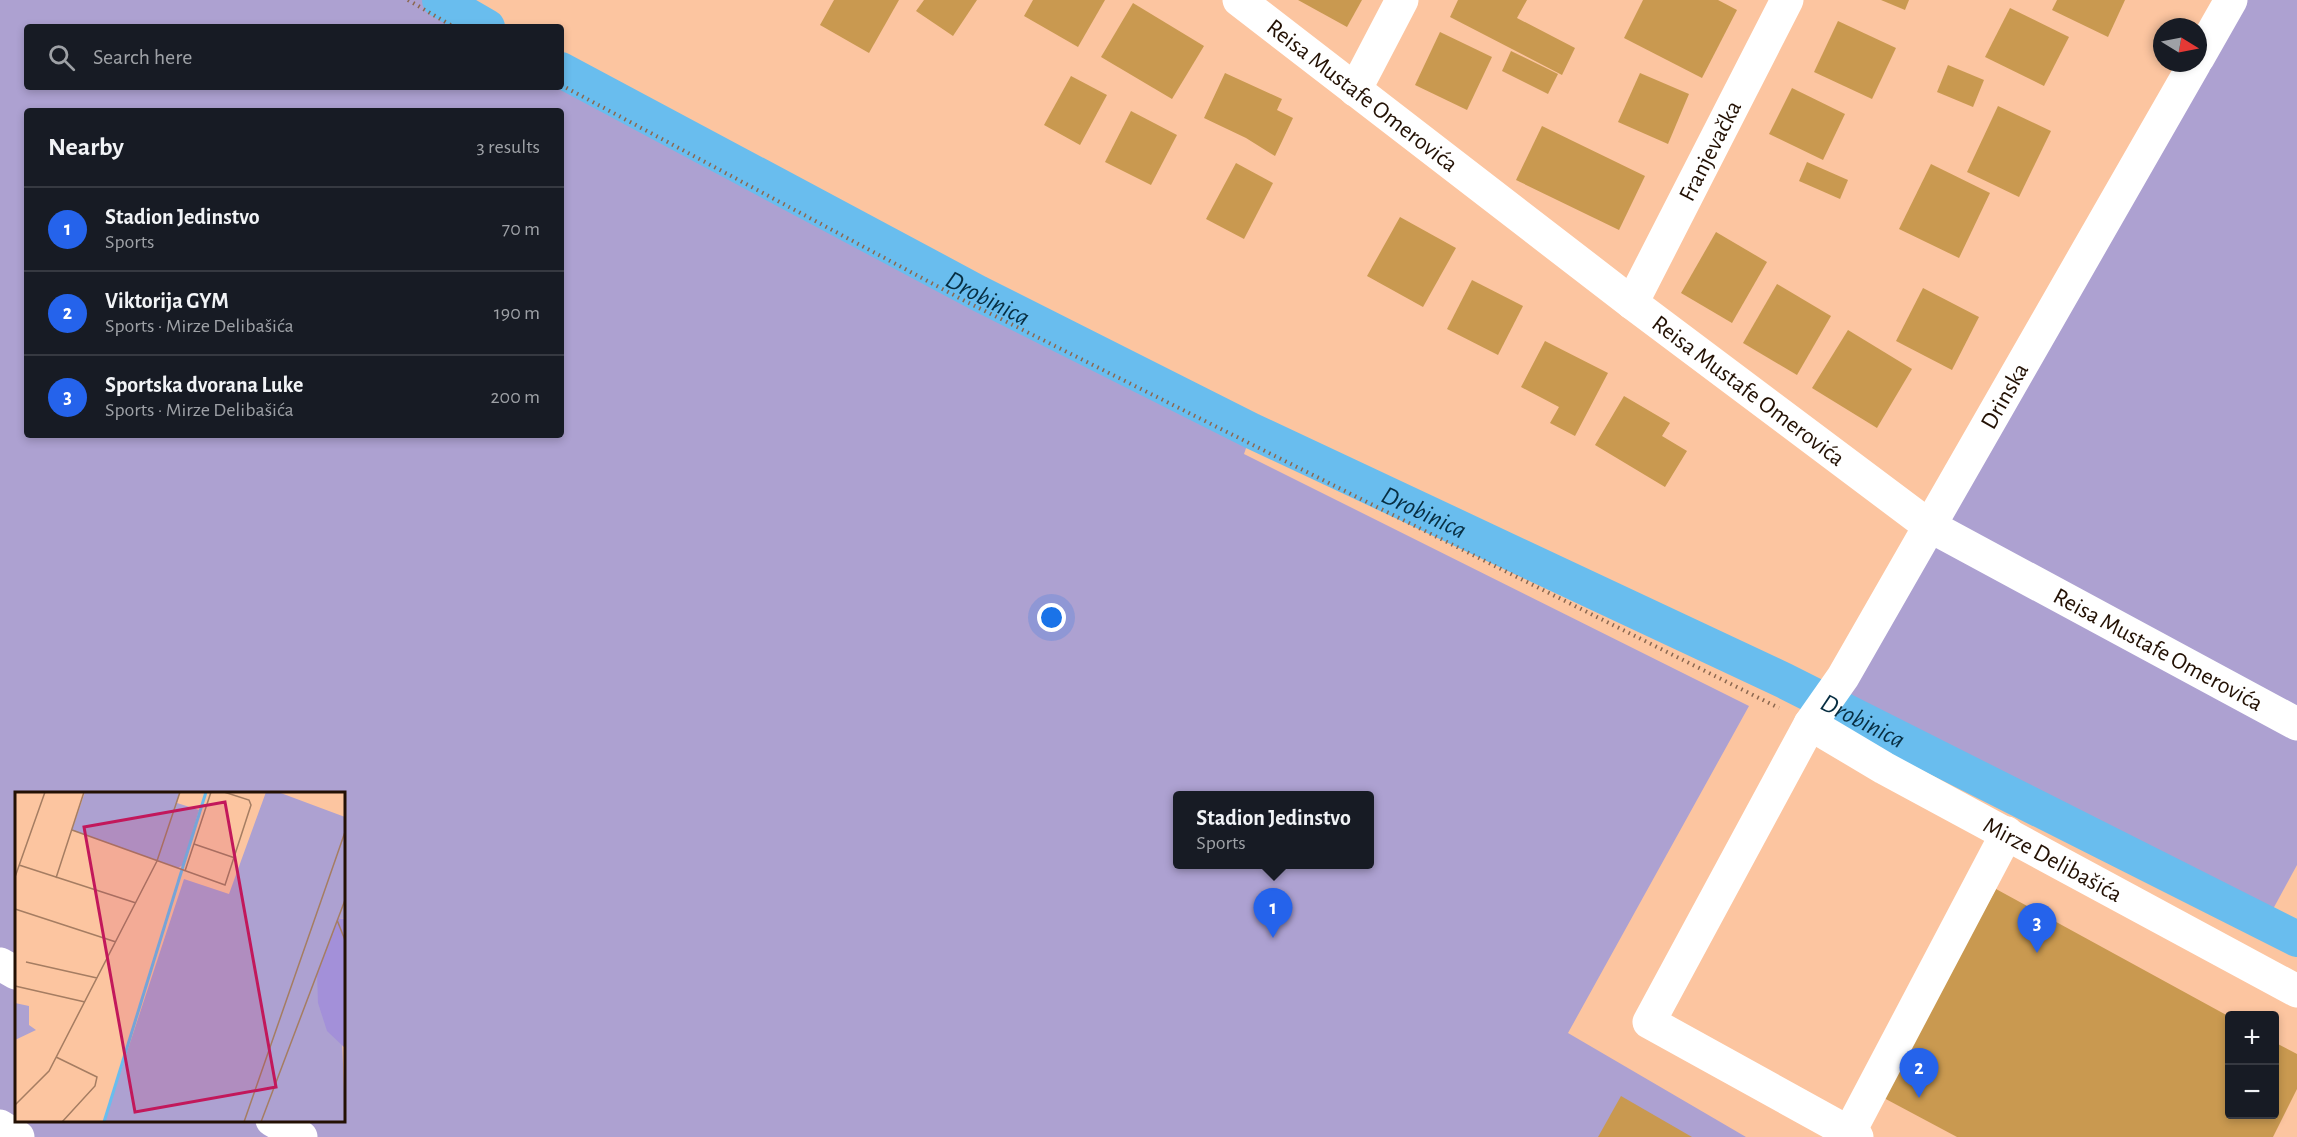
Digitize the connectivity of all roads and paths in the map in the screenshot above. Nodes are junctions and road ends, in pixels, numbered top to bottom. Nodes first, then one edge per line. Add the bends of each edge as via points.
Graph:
1 (408, 0) edge
2 (1239, 0) edge
3 (1402, 0) edge
4 (1787, 0) edge
5 (2231, 0) edge
6 (449, 24) edge
7 (2207, 42) edge
8 (2190, 72) edge
9 (564, 88) edge
10 (1355, 90) junction
11 (1632, 303) junction
12 (1928, 525) junction
13 (1810, 724) junction
14 (2297, 724) edge
15 (2007, 833) junction
16 (0, 964) edge
17 (15, 972) edge
18 (2297, 991) edge
19 (275, 1122) edge
20 (0, 1126) edge
21 (1853, 1135) edge
22 (18, 1137) edge
23 (301, 1137) edge

1 - 6 path
2 - 10 street, Reisa Mustafe Omerovića
3 - 10 street
4 - 11 street, Franjevačka
5 - 7 street
8 - 12 street, Drinska
9 - 13 path via 964,301
10 - 11 street, Reisa Mustafe Omerovića
11 - 12 street, Reisa Mustafe Omerovića
12 - 13 street, Drinska via 1843,677
12 - 14 street, Reisa Mustafe Omerovića
13 - 15 street, Mirze Delibašića
13 - 21 street, Drinska via 1649,1022
15 - 18 street, Mirze Delibašića
15 - 21 street
16 - 17 street
19 - 23 street
20 - 22 street

